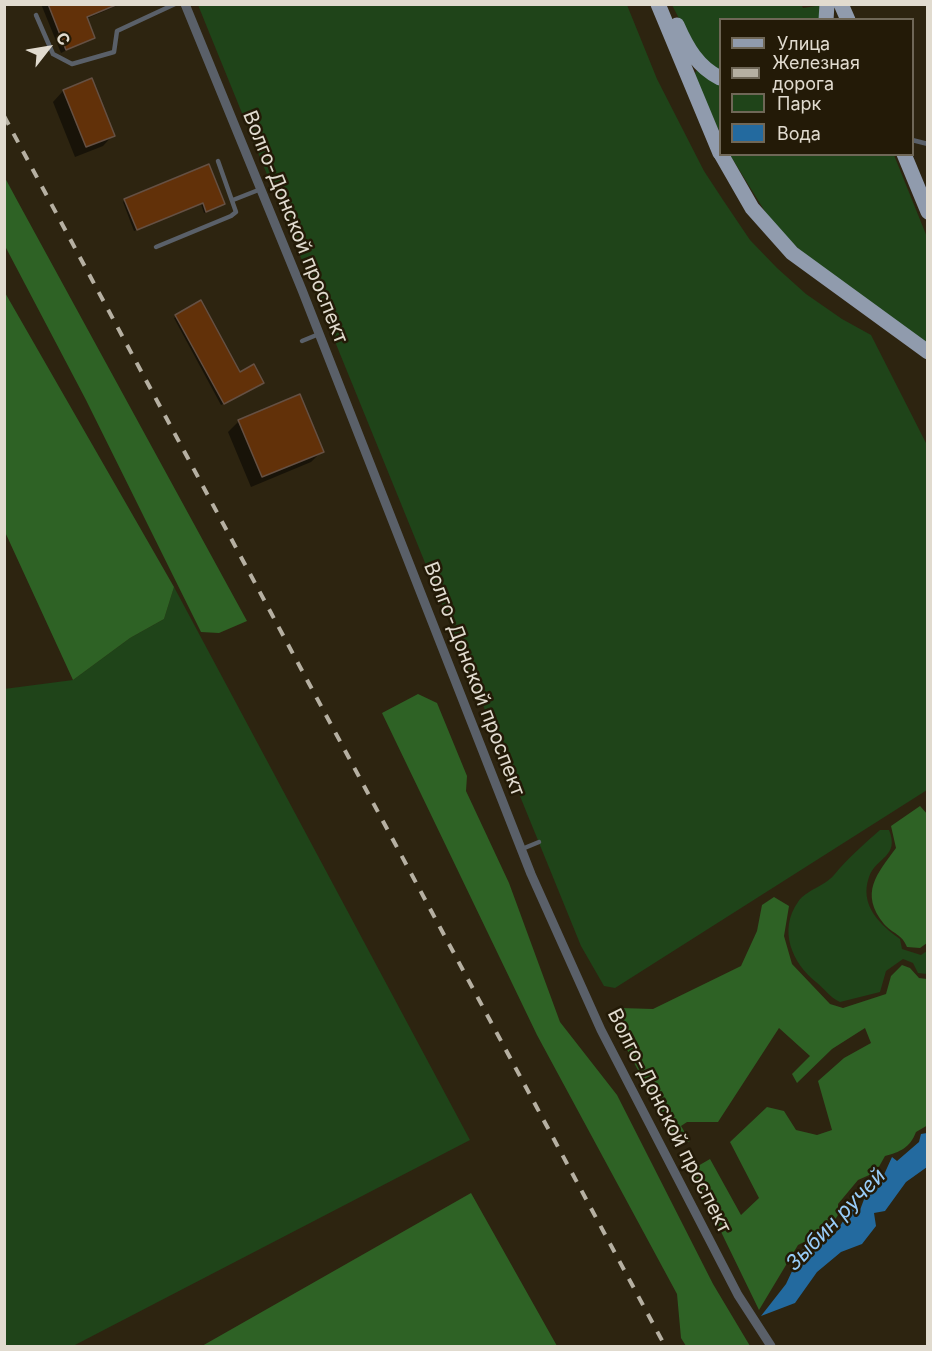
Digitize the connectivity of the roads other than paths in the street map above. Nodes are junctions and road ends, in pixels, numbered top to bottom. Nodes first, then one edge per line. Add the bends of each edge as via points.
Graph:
1 (175, 4) edge
2 (185, 4) edge
3 (659, 4) edge
4 (36, 15) dead end
5 (719, 77) edge
6 (719, 149) edge
7 (722, 156) edge
8 (905, 156) edge
9 (218, 161) dead end
10 (261, 189) junction
11 (233, 200) junction
12 (927, 212) edge
13 (156, 247) dead end
14 (319, 334) junction
15 (302, 341) dead end
16 (927, 352) edge
17 (539, 842) dead end
18 (522, 849) junction
19 (771, 1347) edge

1 - 4 lane via 117,31 114,52 72,64 53,54
2 - 10 street, Волго-Донской проспект
3 - 5 main road via 674,18 695,59
3 - 6 main road
7 - 16 main road via 752,208 792,253
8 - 12 main road
9 - 11 lane
10 - 11 lane
10 - 14 street, Волго-Донской проспект
11 - 13 lane via 236,212 231,216
14 - 15 lane
14 - 18 street, Волго-Донской проспект
17 - 18 lane
18 - 19 street, Волго-Донской проспект via 602,1030 738,1295

